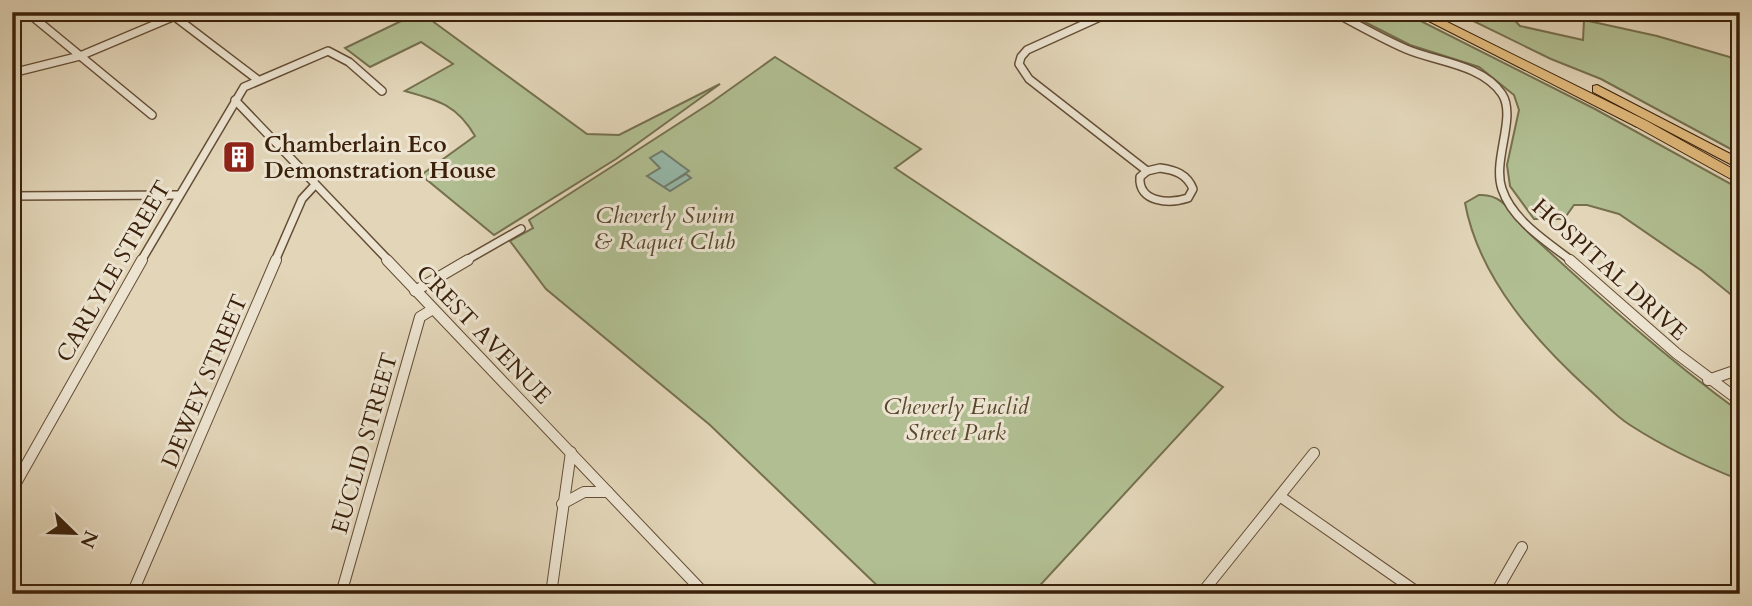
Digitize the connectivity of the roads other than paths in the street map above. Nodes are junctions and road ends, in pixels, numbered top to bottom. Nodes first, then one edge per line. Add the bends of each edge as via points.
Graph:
1 (27, 12) edge
2 (634, 12) edge
3 (657, 12) edge
4 (1111, 12) edge
5 (1334, 12) edge
6 (1417, 12) edge
7 (1439, 12) edge
8 (172, 14) edge
9 (80, 56) junction
10 (12, 73) edge
11 (258, 80) junction
12 (382, 91) dead end
13 (235, 100) junction
14 (152, 115) dead end
15 (1740, 165) edge
16 (1147, 171) junction
17 (1740, 179) edge
18 (314, 186) junction
19 (178, 195) junction
20 (12, 196) edge
21 (522, 229) dead end
22 (415, 291) junction
23 (433, 309) junction
24 (1740, 369) edge
25 (1708, 380) junction
26 (1740, 401) edge
27 (571, 452) junction
28 (1314, 453) dead end
29 (26, 465) junction
30 (12, 466) edge
31 (12, 490) edge
32 (609, 492) junction
33 (1280, 497) junction
34 (562, 504) junction
35 (1522, 547) dead end
36 (132, 594) edge
37 (341, 594) edge
38 (551, 594) edge
39 (705, 594) edge
40 (1201, 594) edge
41 (1420, 594) edge
42 (1495, 594) edge

1 - 9 street
2 - 3 street
4 - 16 street via 1027,50 1019,65 1028,79
5 - 25 street, HOSPITAL DRIVE via 1409,50 1492,83 1506,98 1508,113 1498,173 1511,204 1544,239
6 - 17 highway via 1631,118
7 - 15 highway
8 - 9 street
8 - 11 street
9 - 10 street
9 - 14 street
11 - 12 street, CARLYLE STREET via 328,51 349,62
11 - 13 street, CARLYLE STREET via 244,87
13 - 18 street, CREST AVENUE
13 - 19 street, CARLYLE STREET
16 - 16 street via 1139,184 1151,198 1175,203 1191,194 1191,184 1183,174 1168,168
18 - 22 street, CREST AVENUE
18 - 36 street, DEWEY STREET via 302,199
19 - 20 street
19 - 29 street, CARLYLE STREET
21 - 22 street
22 - 23 street, CREST AVENUE
23 - 27 street, CREST AVENUE
23 - 37 street, EUCLID STREET via 420,317
24 - 25 street
25 - 26 street, HOSPITAL DRIVE
27 - 32 street, CREST AVENUE
27 - 34 street
28 - 33 street
29 - 30 street
29 - 31 street, CARLYLE STREET
32 - 34 street via 584,491
32 - 39 street, CREST AVENUE
33 - 40 street
33 - 41 street
34 - 38 street
35 - 42 street

